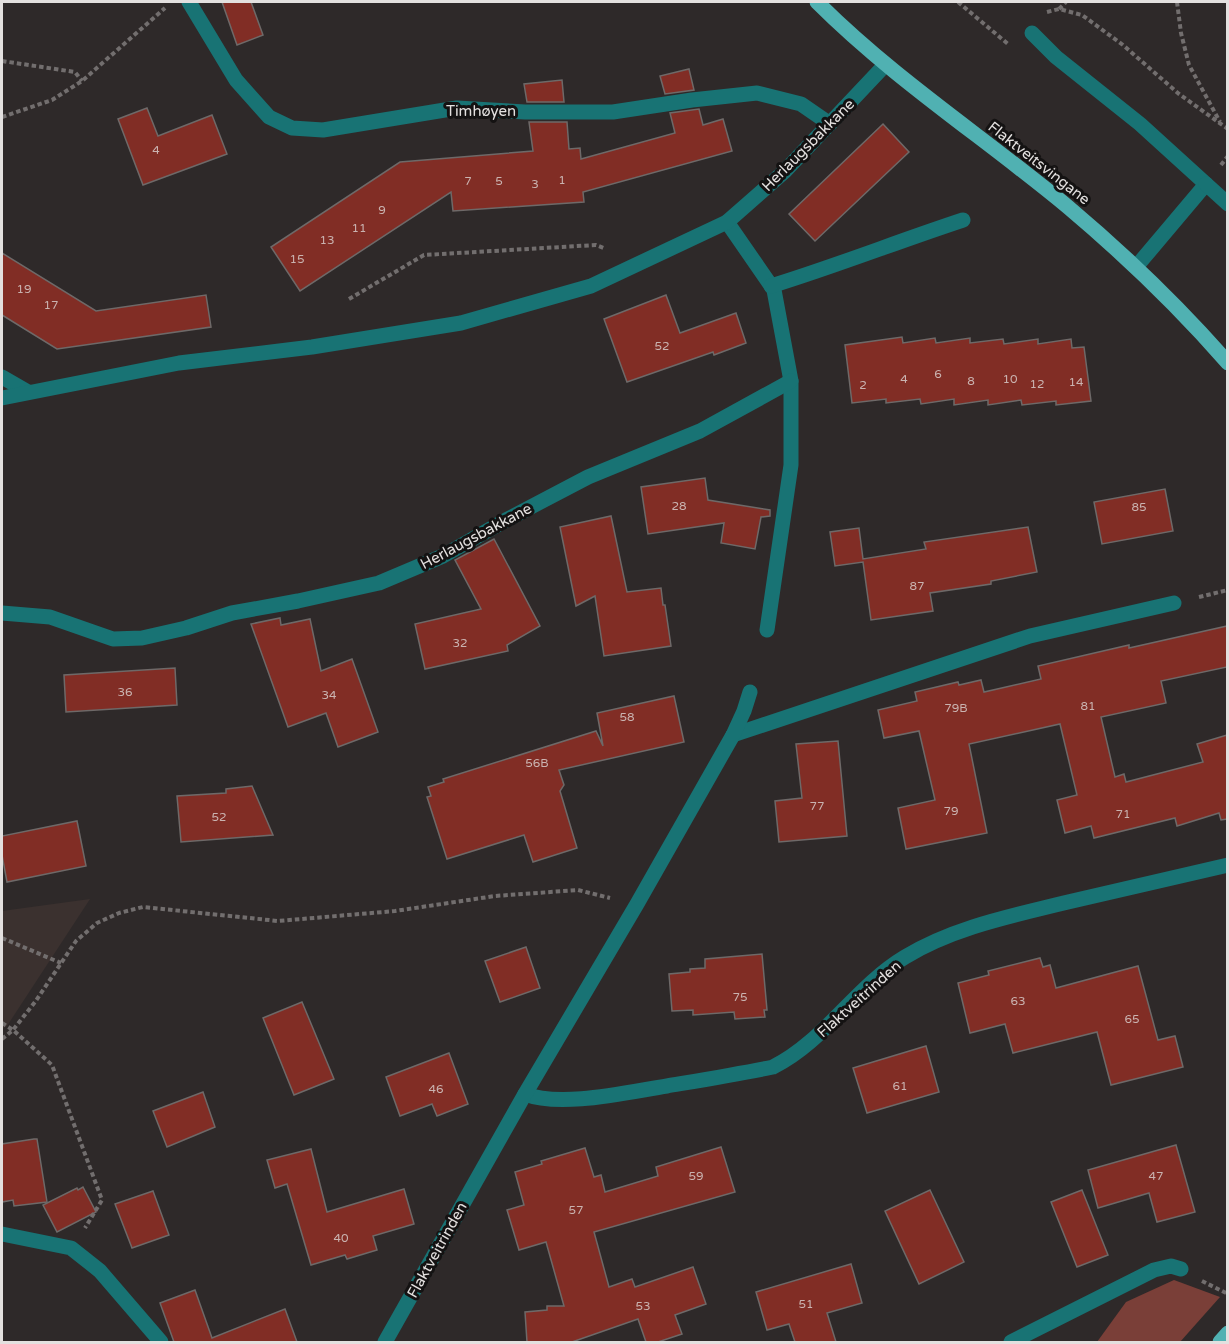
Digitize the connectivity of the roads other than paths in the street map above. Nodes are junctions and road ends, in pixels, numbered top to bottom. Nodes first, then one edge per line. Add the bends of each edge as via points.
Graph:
1 (189, 2) edge
2 (817, 2) edge
3 (1032, 33) dead end
4 (885, 65) junction
5 (830, 124) junction
6 (1206, 184) junction
7 (1227, 204) edge
8 (963, 220) dead end
9 (728, 222) junction
10 (1136, 267) junction
11 (771, 286) junction
12 (1227, 363) edge
13 (2, 377) edge
14 (791, 381) junction
15 (28, 392) junction
16 (2, 398) edge
17 (1174, 603) dead end
18 (2, 613) edge
19 (767, 630) dead end
20 (750, 692) dead end
21 (733, 735) junction
22 (1227, 865) edge
23 (525, 1094) junction
24 (2, 1234) edge
25 (1181, 1269) dead end
26 (1227, 1333) edge
27 (161, 1342) edge
28 (385, 1342) edge
29 (1011, 1342) edge
30 (1220, 1342) edge

1 - 5 street, Timhøyen via 237,80 269,117 292,128 323,130 457,108 613,112 757,93 801,104
2 - 4 main road, Flaktveitsvingane
3 - 6 street
4 - 5 street, Herlaugsbakkane
4 - 10 main road, Flaktveitsvingane via 1067,207
5 - 9 street, Herlaugsbakkane
6 - 7 street
6 - 10 street
8 - 11 street
9 - 11 street
9 - 15 street, Herlaugsbakkane via 591,286 460,323 180,363
10 - 12 main road, Flaktveitsvingane
11 - 14 street
13 - 15 street
14 - 18 street, Herlaugsbakkane via 700,431 588,477 443,556 379,583 232,613 142,638 113,639 50,617
14 - 19 street via 791,465
15 - 16 street, Herlaugsbakkane
17 - 21 street via 1030,636
20 - 21 street, Flaktveitrinden
21 - 23 street, Flaktveitrinden
22 - 23 street, Flaktveitrinden via 1007,917 960,930 926,945 882,974 813,1041 772,1067 614,1095 537,1099
23 - 28 street, Flaktveitrinden
24 - 27 street via 71,1248 100,1271
25 - 29 street via 1171,1266 1154,1270
26 - 30 main road

